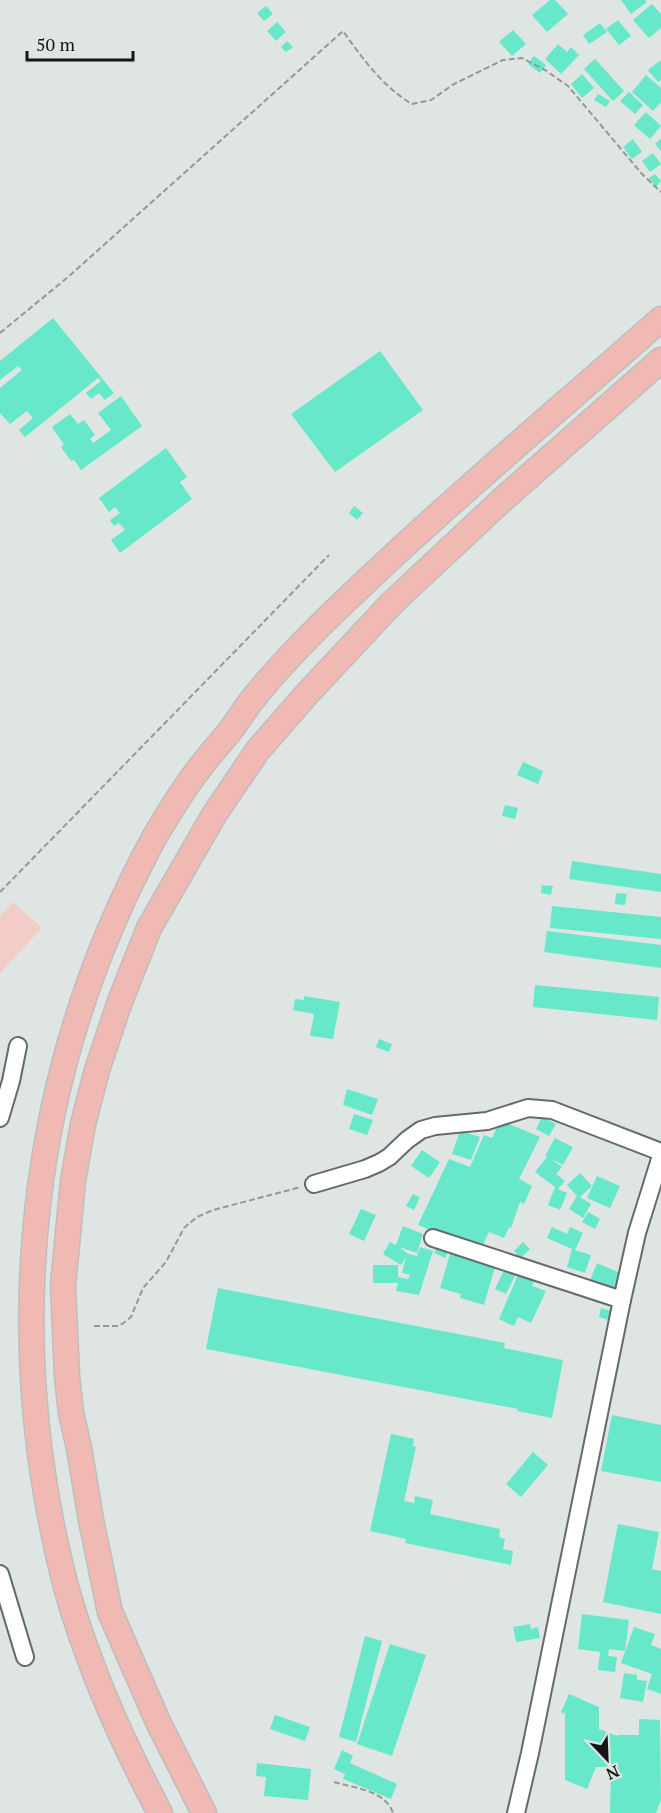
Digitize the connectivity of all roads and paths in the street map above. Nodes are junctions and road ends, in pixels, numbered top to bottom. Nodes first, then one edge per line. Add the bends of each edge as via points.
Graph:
1 (661, 192) edge
2 (661, 319) edge
3 (0, 333) edge
4 (661, 360) edge
5 (329, 555) dead end
6 (0, 892) edge
7 (18, 1046) dead end
8 (0, 1118) edge
9 (661, 1154) edge
10 (314, 1184) joint
11 (434, 1238) dead end
12 (622, 1300) junction
13 (94, 1326) dead end
14 (0, 1574) edge
15 (25, 1657) dead end
16 (334, 1782) dead end
17 (160, 1813) edge
18 (204, 1813) edge
19 (393, 1813) edge
20 (516, 1813) edge

1 - 3 path via 568,86 538,66 522,58 504,60 431,100 412,104 398,96 343,32
2 - 17 highway via 450,503 323,621 254,698 199,768 155,837 117,913 70,1038 47,1129 34,1219 28,1305 33,1412 54,1542 70,1600 114,1720
4 - 18 highway via 392,603 258,750 214,815 149,928 97,1070 73,1181 63,1286 71,1413 110,1612 159,1724
5 - 6 path
7 - 8 street
9 - 10 street via 552,1110 528,1108 487,1121 435,1125 406,1140 380,1163
9 - 12 street
10 - 13 path via 197,1217 184,1228 166,1262 142,1288 131,1317 117,1326
11 - 12 street
12 - 20 street
14 - 15 street
16 - 19 path via 379,1795

